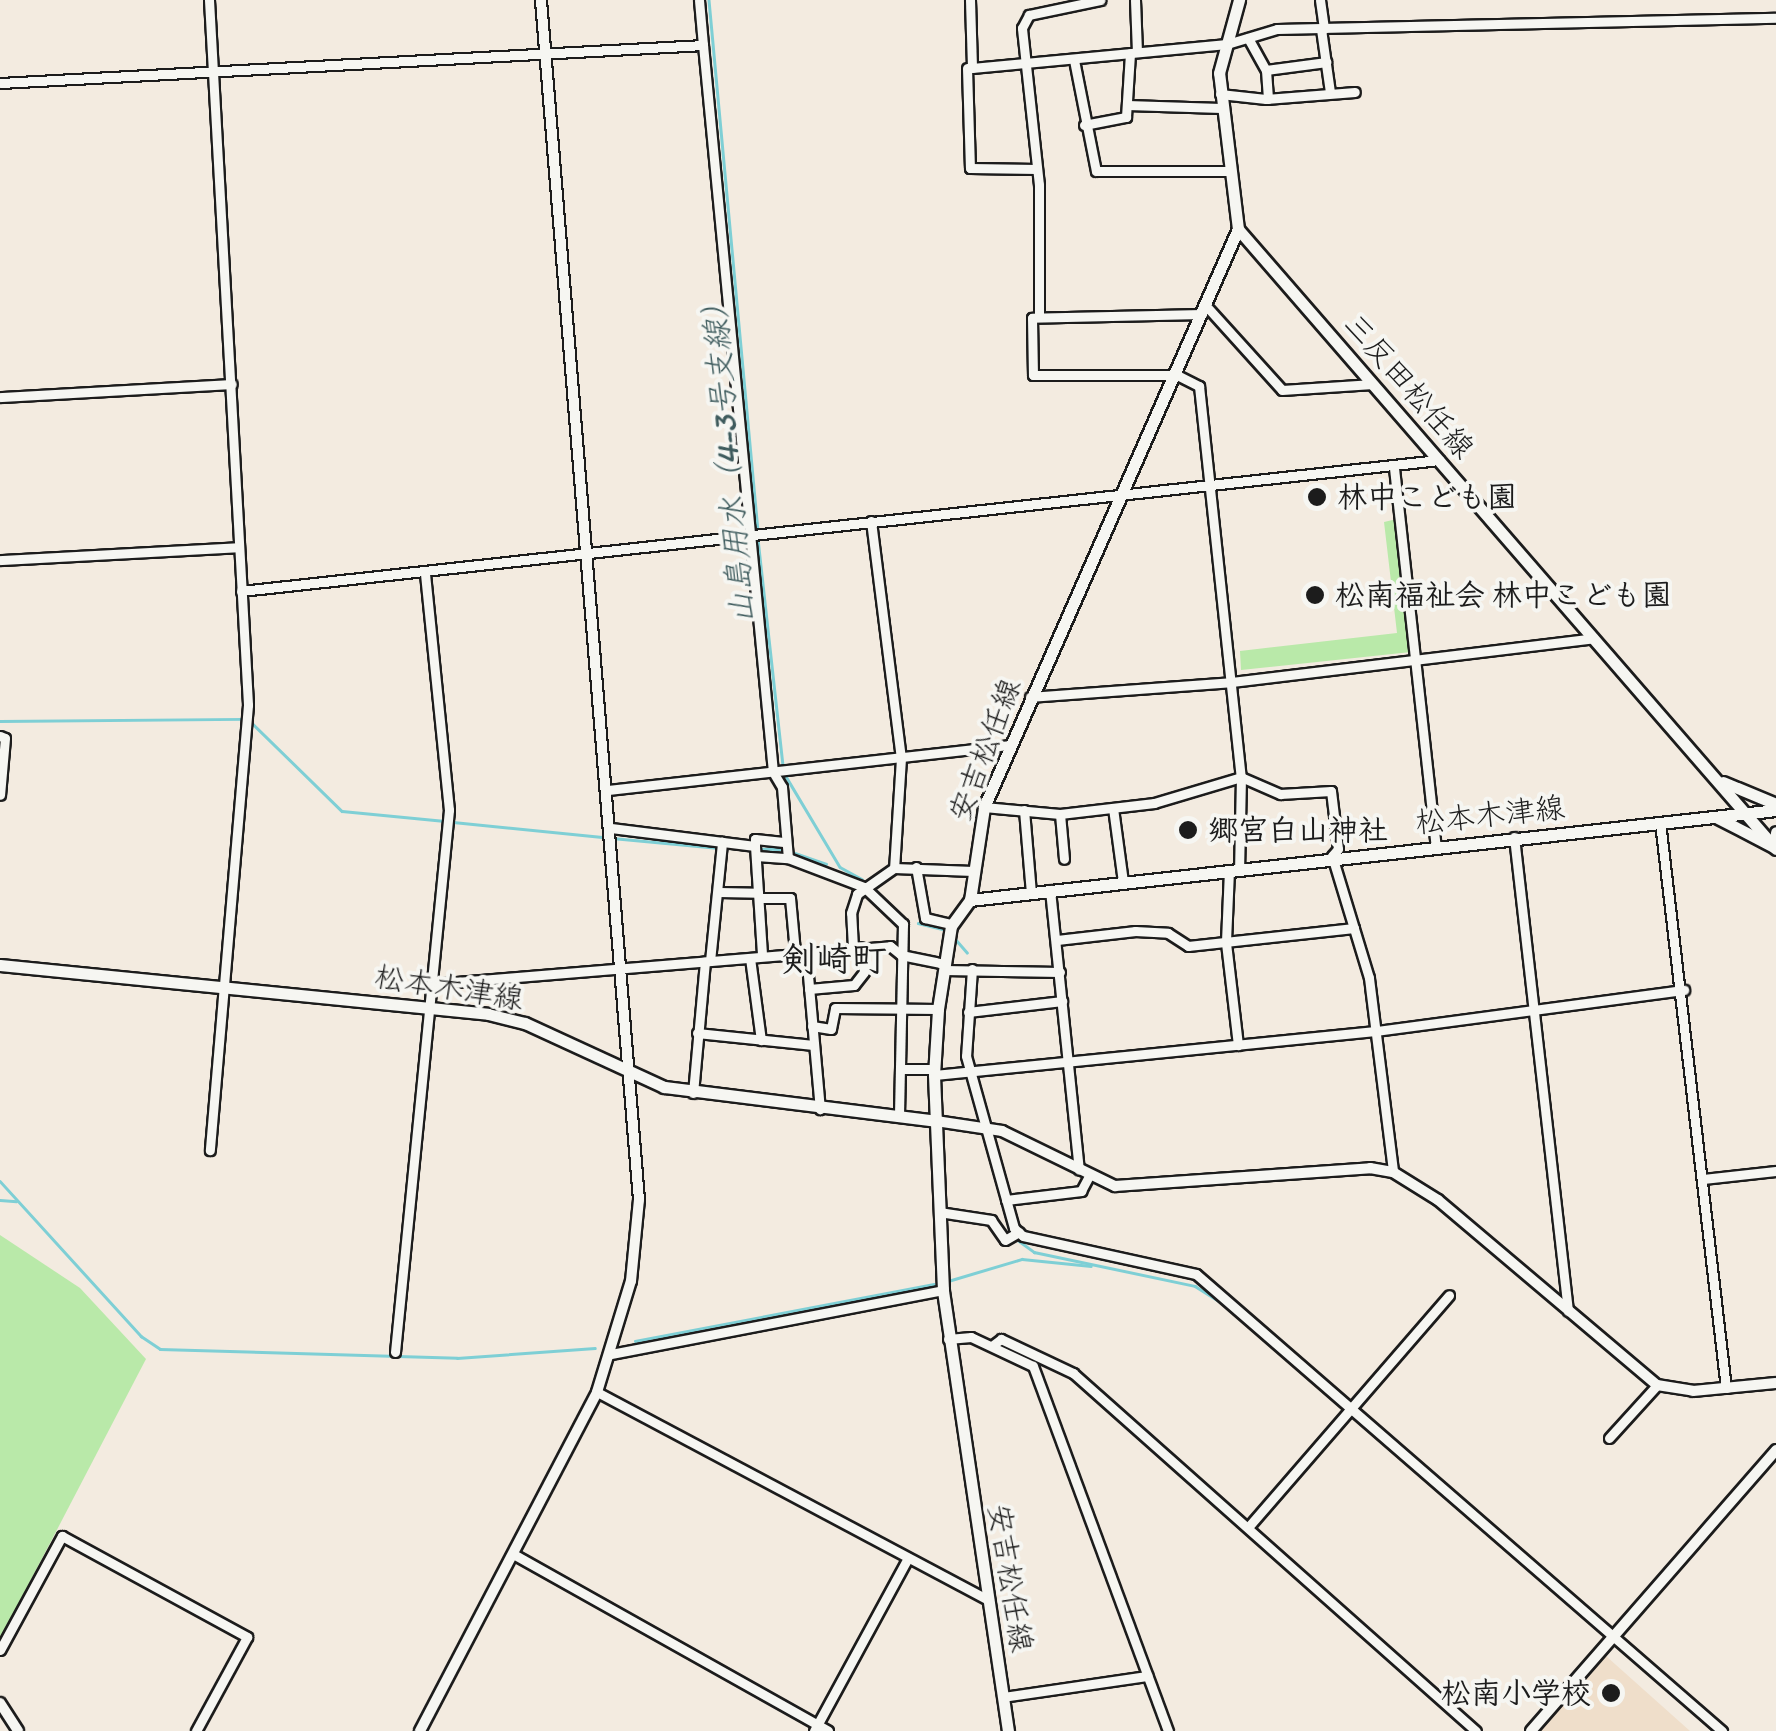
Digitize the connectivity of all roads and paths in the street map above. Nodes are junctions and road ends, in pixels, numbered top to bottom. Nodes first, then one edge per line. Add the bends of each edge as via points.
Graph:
1 (209, 0) edge
2 (541, 0) edge
3 (699, 0) edge
4 (970, 0) edge
5 (1100, 0) edge
6 (1134, 0) edge
7 (1239, 0) edge
8 (1320, 0) edge
9 (1776, 18) edge
10 (1323, 29) junction
11 (1248, 38) junction
12 (1227, 44) junction
13 (703, 45) junction
14 (1134, 52) junction
15 (546, 54) junction
16 (1074, 60) junction
17 (1326, 62) junction
18 (1022, 66) junction
19 (967, 68) dead end
20 (1266, 70) junction
21 (213, 72) junction
22 (0, 83) edge
23 (1330, 92) junction
24 (1355, 92) dead end
25 (1220, 94) junction
26 (1268, 99) junction
27 (1126, 105) junction
28 (1221, 108) junction
29 (1084, 125) junction
30 (1037, 169) junction
31 (1229, 171) junction
32 (1238, 230) junction
33 (1206, 311) junction
34 (1039, 318) junction
35 (1176, 375) junction
36 (232, 384) junction
37 (1373, 384) junction
38 (0, 397) edge
39 (1439, 460) junction
40 (1394, 468) junction
41 (1211, 488) junction
42 (1125, 494) junction
43 (871, 521) junction
44 (755, 536) junction
45 (238, 547) junction
46 (588, 554) junction
47 (0, 560) edge
48 (424, 572) junction
49 (240, 590) junction
50 (1593, 638) junction
51 (1416, 662) junction
52 (1232, 682) junction
53 (1030, 697) junction
54 (0, 736) edge
55 (1010, 745) junction
56 (901, 758) junction
57 (779, 772) junction
58 (1241, 777) junction
59 (1714, 778) junction
60 (608, 790) junction
61 (0, 796) edge
62 (984, 807) junction
63 (1776, 807) edge
64 (1113, 808) junction
65 (1024, 810) junction
66 (1746, 813) junction
67 (1060, 814) junction
68 (1704, 817) junction
69 (1660, 822) junction
70 (1776, 832) edge
71 (612, 835) junction
72 (1514, 837) junction
73 (722, 842) junction
74 (786, 842) junction
75 (1436, 846) junction
76 (1775, 848) edge
77 (755, 850) junction
78 (1332, 856) junction
79 (788, 858) junction
80 (1064, 859) dead end
81 (916, 867) junction
82 (894, 868) junction
83 (1234, 870) junction
84 (972, 871) junction
85 (1123, 882) junction
86 (864, 886) junction
87 (1050, 890) junction
88 (719, 892) junction
89 (1031, 893) junction
90 (758, 895) junction
91 (970, 900) junction
92 (1354, 928) junction
93 (951, 930) junction
94 (1057, 940) junction
95 (1226, 943) junction
96 (857, 948) junction
97 (800, 952) junction
98 (762, 954) junction
99 (901, 955) junction
100 (750, 958) junction
101 (707, 961) junction
102 (0, 966) edge
103 (944, 967) junction
104 (623, 968) junction
105 (972, 969) junction
106 (1060, 972) junction
107 (221, 984) junction
108 (432, 984) junction
109 (854, 985) junction
110 (809, 989) junction
111 (1684, 990) junction
112 (1062, 1001) junction
113 (857, 1006) junction
114 (898, 1006) junction
115 (429, 1007) junction
116 (938, 1009) junction
117 (968, 1012) junction
118 (1534, 1013) junction
119 (812, 1026) junction
120 (1376, 1031) junction
121 (697, 1034) junction
122 (761, 1040) junction
123 (1238, 1044) junction
124 (813, 1045) junction
125 (1068, 1061) junction
126 (901, 1069) junction
127 (934, 1072) junction
128 (966, 1072) junction
129 (632, 1076) junction
130 (693, 1093) junction
131 (820, 1110) junction
132 (898, 1118) junction
133 (936, 1121) junction
134 (983, 1126) junction
135 (210, 1150) dead end
136 (1776, 1171) edge
137 (1392, 1172) junction
138 (1084, 1174) junction
139 (1703, 1180) junction
140 (1006, 1200) junction
141 (939, 1212) junction
142 (1018, 1233) junction
143 (943, 1290) junction
144 (1449, 1295) dead end
145 (1568, 1315) junction
146 (948, 1339) junction
147 (994, 1345) junction
148 (396, 1352) dead end
149 (611, 1354) junction
150 (1776, 1383) edge
151 (1657, 1385) junction
152 (1726, 1388) junction
153 (596, 1392) junction
154 (1350, 1413) junction
155 (1609, 1438) dead end
156 (1776, 1450) edge
157 (1250, 1524) junction
158 (515, 1555) junction
159 (908, 1558) junction
160 (988, 1600) junction
161 (1613, 1635) junction
162 (0, 1650) edge
163 (1147, 1676) junction
164 (1003, 1696) junction
165 (0, 1703) edge
166 (816, 1728) edge
167 (18, 1731) edge
168 (196, 1731) edge
169 (420, 1731) edge
170 (828, 1731) edge
171 (1008, 1731) edge
172 (1168, 1731) edge
173 (1476, 1731) edge
174 (1531, 1731) edge
175 (1722, 1731) edge

1 - 21 street
2 - 15 street
3 - 13 street
4 - 18 street via 972,68
5 - 18 street via 1029,15 1022,28
6 - 14 street
7 - 12 main road, 安吉松任線
8 - 10 street
9 - 10 street
10 - 11 street
10 - 17 street
11 - 12 street
11 - 20 street
12 - 14 street
12 - 25 main road, 安吉松任線
13 - 15 street
13 - 44 street
14 - 16 street
14 - 27 street
15 - 21 street
15 - 46 street
16 - 18 street
16 - 29 street
17 - 20 street
17 - 23 street
18 - 30 street
19 - 30 street via 970,168
20 - 26 street
21 - 22 street
21 - 36 street
23 - 24 street
23 - 26 street
25 - 26 street
25 - 28 main road, 安吉松任線
27 - 28 street
27 - 29 street via 1126,118
28 - 31 main road, 安吉松任線
29 - 31 street via 1090,161 1100,172
30 - 34 street
31 - 32 main road, 安吉松任線
32 - 33 main road, 安吉松任線
32 - 37 main road, 三反田松任線
33 - 34 street
33 - 35 main road, 安吉松任線
33 - 37 street via 1282,390
34 - 35 street via 1032,318 1033,375
35 - 41 street via 1199,386
35 - 42 main road, 安吉松任線
36 - 38 street
36 - 45 street
37 - 39 main road, 三反田松任線
39 - 40 street
39 - 50 main road, 三反田松任線
40 - 41 street
40 - 51 street
41 - 42 street
41 - 52 street
42 - 43 street
42 - 53 main road, 安吉松任線
43 - 44 street
43 - 56 street
44 - 46 street
44 - 57 street
45 - 47 street
45 - 49 street
46 - 48 street
46 - 60 street
48 - 49 street
48 - 108 street via 447,821
49 - 107 street via 246,717
50 - 51 street
50 - 59 main road, 三反田松任線
51 - 52 street
51 - 75 street
52 - 53 street
52 - 58 street
53 - 55 main road, 安吉松任線
54 - 61 street
55 - 56 street
55 - 62 main road, 安吉松任線
56 - 57 street
56 - 82 street
57 - 60 street
57 - 74 street
58 - 64 street
58 - 78 street via 1280,794 1330,791 1338,848
58 - 83 street
59 - 63 main road
59 - 66 main road, 三反田松任線
59 - 68 main road via 1724,799
60 - 71 street
62 - 65 street
62 - 84 main road, 安吉松任線
63 - 66 main road, 松本木津線
64 - 67 street
64 - 85 street
65 - 67 street
65 - 89 street
66 - 68 main road, 松本木津線
66 - 76 main road, 三反田松任線
67 - 80 street
68 - 69 main road, 松本木津線
68 - 76 main road via 1740,825
69 - 72 main road, 松本木津線
69 - 111 street
70 - 76 main road
71 - 73 street
71 - 104 street
72 - 75 main road, 松本木津線
72 - 118 street
73 - 77 street
73 - 88 street
74 - 77 street via 755,839
74 - 79 street
75 - 78 main road, 松本木津線
77 - 79 street
77 - 90 street
78 - 83 main road, 松本木津線
78 - 92 street
79 - 86 street
81 - 82 street
81 - 84 street
81 - 93 street via 924,918
82 - 86 street
83 - 85 main road, 松本木津線
83 - 95 street
84 - 91 main road, 安吉松任線
85 - 87 main road, 松本木津線
86 - 96 street via 850,912
86 - 99 street via 903,924
87 - 89 main road, 松本木津線
87 - 94 street
88 - 90 street
88 - 101 street
89 - 91 main road, 松本木津線
90 - 97 street via 790,898
90 - 98 street
91 - 93 main road, 安吉松任線
92 - 95 street
92 - 120 street
93 - 103 main road, 安吉松任線
94 - 95 street via 1134,931 1168,933 1188,946
94 - 106 street
95 - 123 street
96 - 97 street
96 - 99 street via 890,946
96 - 109 street via 864,972
97 - 98 street
97 - 110 street
98 - 100 street
99 - 103 street
99 - 114 street
100 - 101 street
100 - 122 street
101 - 104 street
101 - 121 street
102 - 107 main road, 松本木津線
103 - 105 street
103 - 116 main road, 安吉松任線
104 - 108 street
104 - 129 street
105 - 106 street
105 - 117 street
106 - 112 street
107 - 115 main road, 松本木津線
107 - 135 street
108 - 115 street
109 - 110 street
109 - 113 street
110 - 119 street
111 - 118 street
111 - 139 street
112 - 117 street
112 - 125 street
113 - 114 street
113 - 119 street via 835,1008 830,1029
114 - 116 street
114 - 126 street
115 - 129 main road, 松本木津線 via 525,1023
115 - 148 street
116 - 127 main road, 安吉松任線
117 - 128 street
118 - 120 street
118 - 145 street
119 - 124 street
120 - 123 street
120 - 137 street
121 - 122 street
121 - 130 street
122 - 124 street
123 - 125 street
124 - 131 street
125 - 128 street
125 - 138 street
126 - 127 street
126 - 132 street
127 - 128 street
127 - 133 main road, 安吉松任線
128 - 134 street
129 - 130 main road, 松本木津線
129 - 149 street via 640,1200 631,1281
130 - 131 main road, 松本木津線
131 - 132 main road, 松本木津線
132 - 133 main road, 松本木津線
133 - 134 street
133 - 141 main road, 安吉松任線
134 - 138 street via 1028,1141
134 - 140 street
136 - 139 street
137 - 138 street via 1370,1168 1132,1188
137 - 145 street via 1438,1200
138 - 140 street via 1082,1191
139 - 152 street
140 - 142 street
141 - 142 street via 990,1220 1000,1238
141 - 143 main road, 安吉松任線
142 - 154 street via 1196,1274
143 - 146 main road, 安吉松任線
143 - 149 street
144 - 154 street
145 - 151 street
146 - 147 street
146 - 160 main road, 安吉松任線
147 - 157 street via 1001,1339 1074,1373
147 - 163 street via 1033,1366
149 - 153 street
150 - 152 street
151 - 152 street
151 - 155 street
153 - 158 street
153 - 159 street
154 - 157 street
154 - 161 street
156 - 161 street
157 - 173 street
158 - 166 street
158 - 169 street
159 - 160 street
159 - 166 street
160 - 164 main road, 安吉松任線
161 - 174 street
161 - 175 street
162 - 168 street via 62,1536 247,1637
163 - 164 street
163 - 172 street
164 - 171 main road, 安吉松任線
165 - 167 street
166 - 170 street

